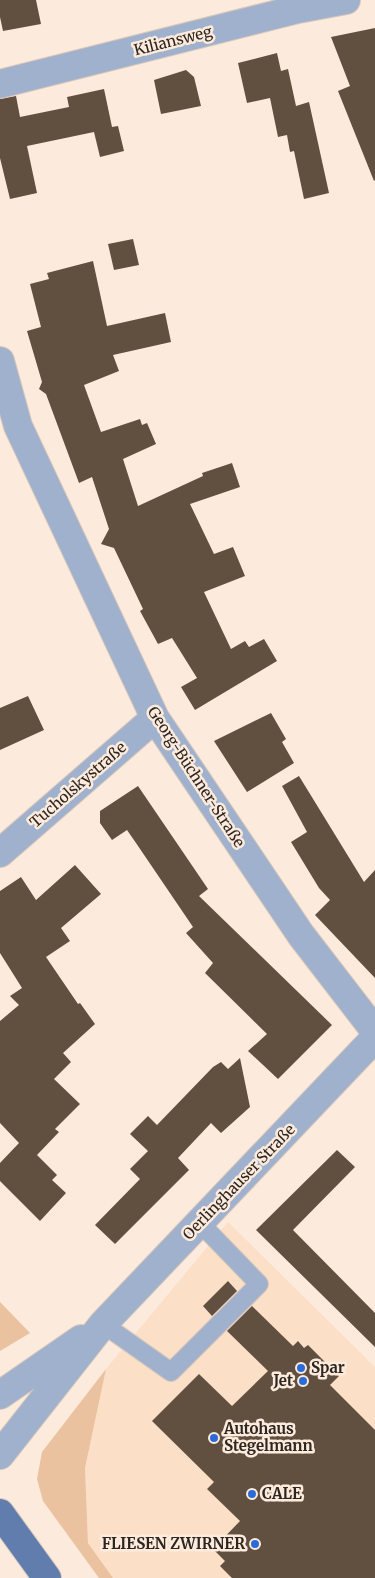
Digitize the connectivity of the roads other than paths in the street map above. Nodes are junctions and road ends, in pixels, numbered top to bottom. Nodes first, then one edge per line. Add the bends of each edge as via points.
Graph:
1 (346, 0) edge
2 (296, 5) edge
3 (0, 84) edge
4 (0, 360) edge
5 (155, 718) junction
6 (0, 853) edge
7 (375, 1031) edge
8 (375, 1038) edge
9 (200, 1223) junction
10 (102, 1324) junction
11 (0, 1395) edge
12 (0, 1455) edge
13 (0, 1513) edge
14 (47, 1578) edge

1 - 2 street, Kiliansweg
2 - 3 street, Kiliansweg
4 - 5 street, Georg-Büchner-Straße via 18,426
5 - 6 street, Tucholskystraße
5 - 7 street, Georg-Büchner-Straße via 300,936
8 - 9 street, Oerlinghauser Straße
9 - 10 street, Oerlinghauser Straße
9 - 10 lane via 259,1284 171,1372
10 - 11 street, Oerlinghauser Straße
10 - 12 street, Oerlinghauser Straße
13 - 14 main road

